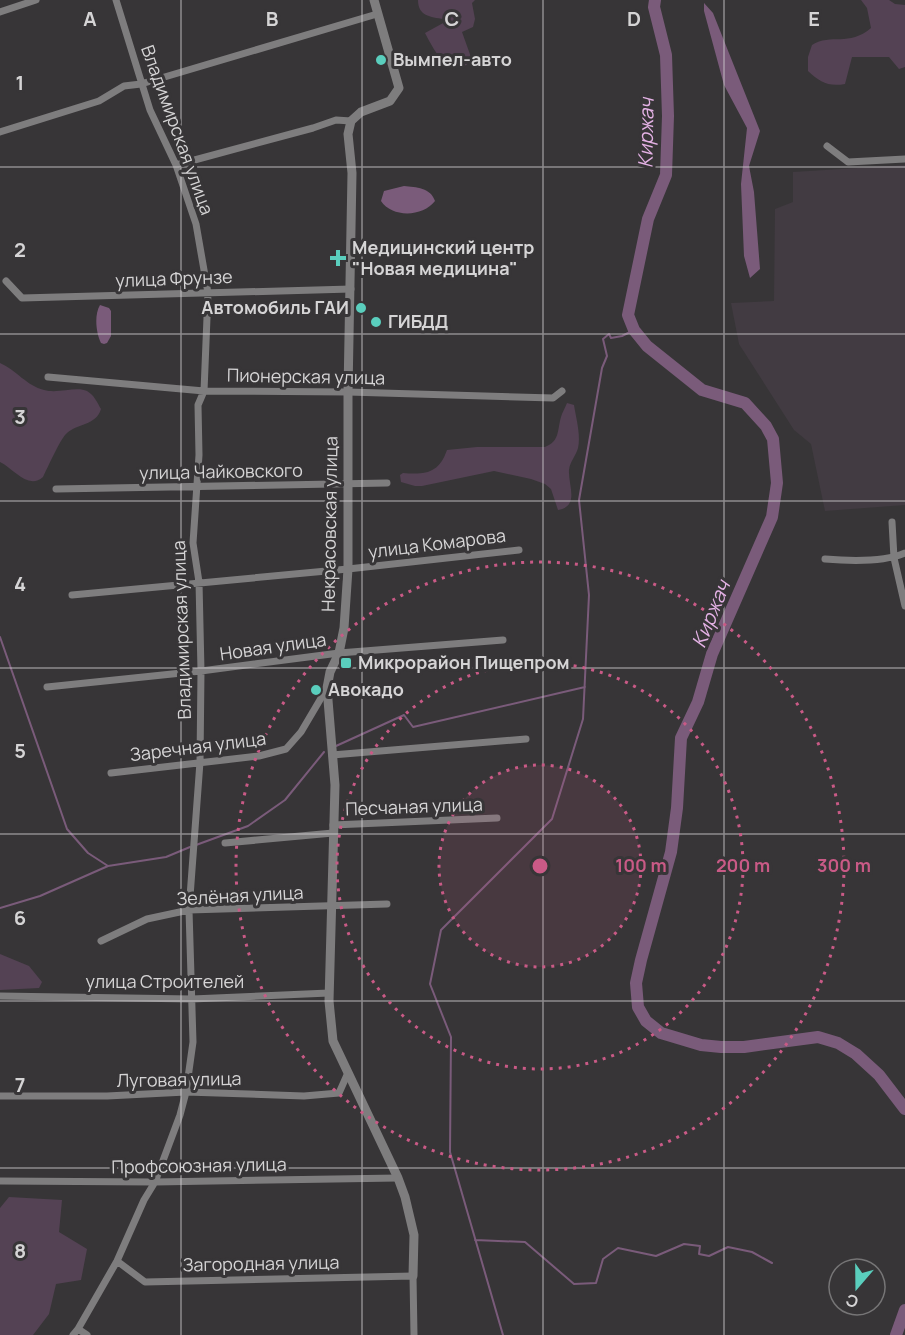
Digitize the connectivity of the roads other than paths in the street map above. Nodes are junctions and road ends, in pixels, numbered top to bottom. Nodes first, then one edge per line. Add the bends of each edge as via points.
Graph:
1 (36, 0) edge
2 (116, 0) edge
3 (374, 0) edge
4 (0, 12) edge
5 (377, 14) junction
6 (141, 84) junction
7 (351, 121) junction
8 (0, 132) edge
9 (827, 146) dead end
10 (905, 159) edge
11 (176, 165) junction
12 (6, 281) dead end
13 (351, 289) junction
14 (208, 293) junction
15 (48, 377) dead end
16 (204, 391) junction
17 (562, 391) dead end
18 (348, 392) junction
19 (387, 483) dead end
20 (347, 485) junction
21 (196, 487) junction
22 (56, 489) dead end
23 (892, 522) dead end
24 (519, 549) dead end
25 (905, 553) edge
26 (894, 558) junction
27 (825, 559) dead end
28 (348, 569) junction
29 (198, 582) junction
30 (72, 595) dead end
31 (905, 606) edge
32 (503, 640) dead end
33 (339, 653) junction
34 (201, 671) junction
35 (47, 687) dead end
36 (327, 688) junction
37 (526, 739) dead end
38 (332, 755) junction
39 (200, 762) junction
40 (111, 773) dead end
41 (497, 819) dead end
42 (333, 829) junction
43 (225, 843) dead end
44 (387, 904) dead end
45 (333, 906) junction
46 (189, 910) junction
47 (100, 941) dead end
48 (329, 993) junction
49 (0, 996) edge
50 (192, 999) junction
51 (347, 1075) junction
52 (186, 1092) junction
53 (0, 1096) edge
54 (398, 1178) junction
55 (0, 1181) edge
56 (155, 1182) junction
57 (117, 1261) junction
58 (413, 1276) junction
59 (76, 1332) edge
60 (87, 1335) edge
61 (414, 1335) edge

1 - 4 street
2 - 6 street, Владимирская улица
3 - 5 street
5 - 6 street
5 - 7 street via 399,88 390,102 361,112
6 - 8 street via 124,86 99,101
6 - 11 street, Владимирская улица
7 - 11 street via 336,120
7 - 13 street, Некрасовская улица
9 - 10 street via 848,162
11 - 14 street, Владимирская улица via 196,224
12 - 14 street, улица Фрунзе via 22,298
13 - 14 street, улица Фрунзе
13 - 18 street, Некрасовская улица
14 - 16 street, Владимирская улица
15 - 16 street, Пионерская улица
16 - 18 street, Пионерская улица
16 - 21 street, Владимирская улица via 198,405
17 - 18 street, Пионерская улица via 553,398
18 - 20 street, Некрасовская улица
19 - 20 street, улица Чайковского
20 - 21 street, улица Чайковского
20 - 28 street, Некрасовская улица
21 - 22 street, улица Чайковского
21 - 29 street, Владимирская улица via 193,543
23 - 26 street
24 - 28 street, улица Комарова
25 - 26 street
26 - 27 street
26 - 31 street
28 - 29 street, улица Комарова
28 - 33 street, Некрасовская улица
29 - 30 street, улица Комарова
29 - 34 street, Владимирская улица
32 - 33 street, Новая улица
33 - 34 street, Новая улица
33 - 36 street, Некрасовская улица
34 - 35 street, Новая улица
34 - 39 street, Владимирская улица
36 - 38 street, Некрасовская улица
36 - 39 street, Заречная улица via 286,749
37 - 38 street
38 - 42 street, Некрасовская улица
39 - 40 street, Заречная улица
39 - 46 street, Владимирская улица
41 - 42 street, Песчаная улица
42 - 43 street, Песчаная улица
42 - 45 street, Некрасовская улица
44 - 45 street, Зелёная улица
45 - 46 street, Зелёная улица
45 - 48 street, Некрасовская улица
46 - 47 street, Зелёная улица via 147,919
46 - 50 street, Владимирская улица
48 - 50 street, улица Строителей
48 - 51 street, Некрасовская улица via 333,1041
49 - 50 street, улица Строителей
50 - 52 street, Владимирская улица via 193,1042
51 - 52 street, Луговая улица via 339,1093 304,1096
51 - 54 street, Некрасовская улица
52 - 53 street, Луговая улица
52 - 56 street, Владимирская улица
54 - 56 street, Профсоюзная улица
54 - 58 street, Некрасовская улица via 414,1235
55 - 56 street, Профсоюзная улица
56 - 57 street, Владимирская улица
57 - 58 street, Загородная улица via 145,1281
57 - 59 street, Владимирская улица
58 - 61 street
59 - 60 street

